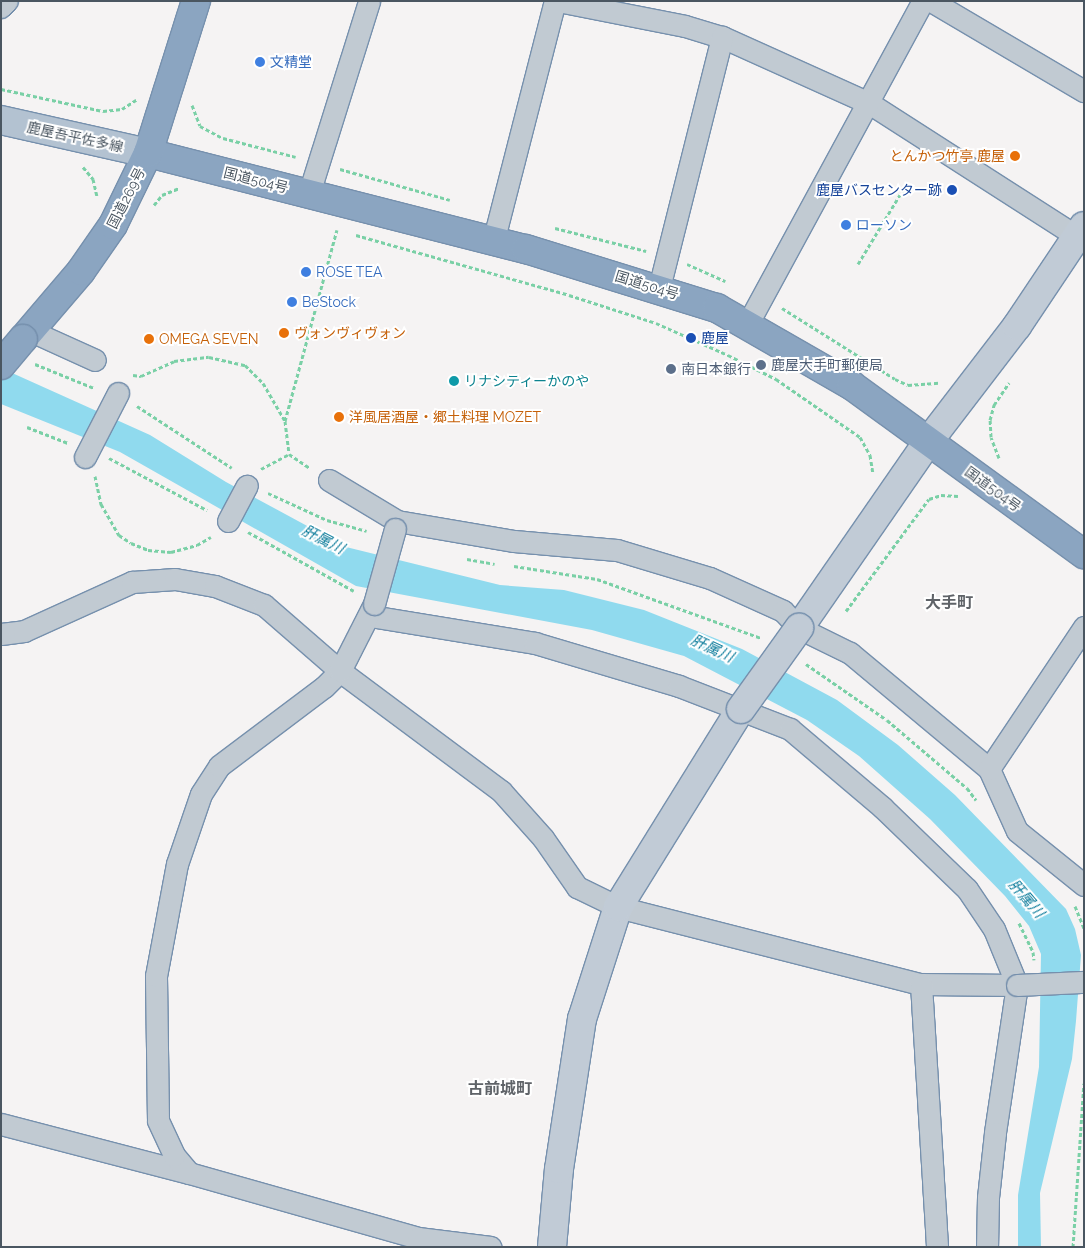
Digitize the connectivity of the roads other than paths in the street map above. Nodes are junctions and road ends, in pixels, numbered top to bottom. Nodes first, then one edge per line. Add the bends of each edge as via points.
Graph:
1 (7, 1) edge
2 (196, 1) edge
3 (369, 1) edge
4 (556, 1) edge
5 (923, 1) edge
6 (931, 1) edge
7 (1, 7) edge
8 (722, 37) junction
9 (1084, 91) edge
10 (869, 103) junction
11 (1, 120) edge
12 (148, 153) junction
13 (309, 193) junction
14 (1082, 235) edge
15 (493, 242) junction
16 (659, 288) junction
17 (748, 322) junction
18 (28, 344) junction
19 (95, 360) road end
20 (1, 365) edge
21 (117, 396) road end
22 (928, 442) junction
23 (85, 457) road end
24 (329, 480) road end
25 (249, 483) road end
26 (228, 521) road end
27 (396, 525) junction
28 (1084, 554) edge
29 (372, 610) junction
30 (1084, 627) edge
31 (798, 628) junction
32 (1, 634) edge
33 (340, 672) junction
34 (741, 709) junction
35 (989, 769) junction
36 (1076, 892) edge
37 (618, 907) junction
38 (1084, 982) edge
39 (920, 984) junction
40 (1017, 985) junction
41 (1, 1124) edge
42 (190, 1173) junction
43 (490, 1247) edge
44 (552, 1247) edge
45 (937, 1247) edge
46 (987, 1247) edge

1 - 7 street
2 - 12 highway, 国道269号
3 - 13 street
4 - 8 street via 685,26
4 - 15 street
5 - 10 street
6 - 9 street
8 - 10 street
8 - 16 street
10 - 14 street
10 - 17 street
11 - 12 main road, 鹿屋吾平佐多線
12 - 13 highway, 国道504号
12 - 18 highway, 国道269号 via 113,225
13 - 15 highway, 国道504号
14 - 22 street
15 - 16 highway, 国道504号
16 - 17 highway, 国道504号
17 - 22 highway, 国道504号 via 851,385
18 - 19 street
18 - 20 highway, 国道269号, bridge
21 - 23 street, bridge
22 - 28 highway, 国道504号
22 - 31 street
24 - 27 street
25 - 26 street
27 - 29 street, bridge
27 - 31 street via 514,541 618,550 710,578 783,611
29 - 33 street
29 - 34 street via 535,643 679,686
30 - 35 street
31 - 34 street, bridge
31 - 35 street via 850,653
32 - 33 street via 24,631 132,582 175,579 215,586 264,605
33 - 37 street via 501,791 543,838 577,886
33 - 42 street via 220,766 201,794 177,864 156,976 158,1120 174,1155
34 - 37 street
34 - 40 street via 790,729 882,807 967,889 994,930
35 - 36 street via 1017,832
37 - 39 street
37 - 44 street via 582,1019 559,1169
38 - 40 street, bridge
39 - 40 street
39 - 45 street
40 - 46 street via 995,1133 988,1197
41 - 42 street
42 - 43 street via 418,1238

